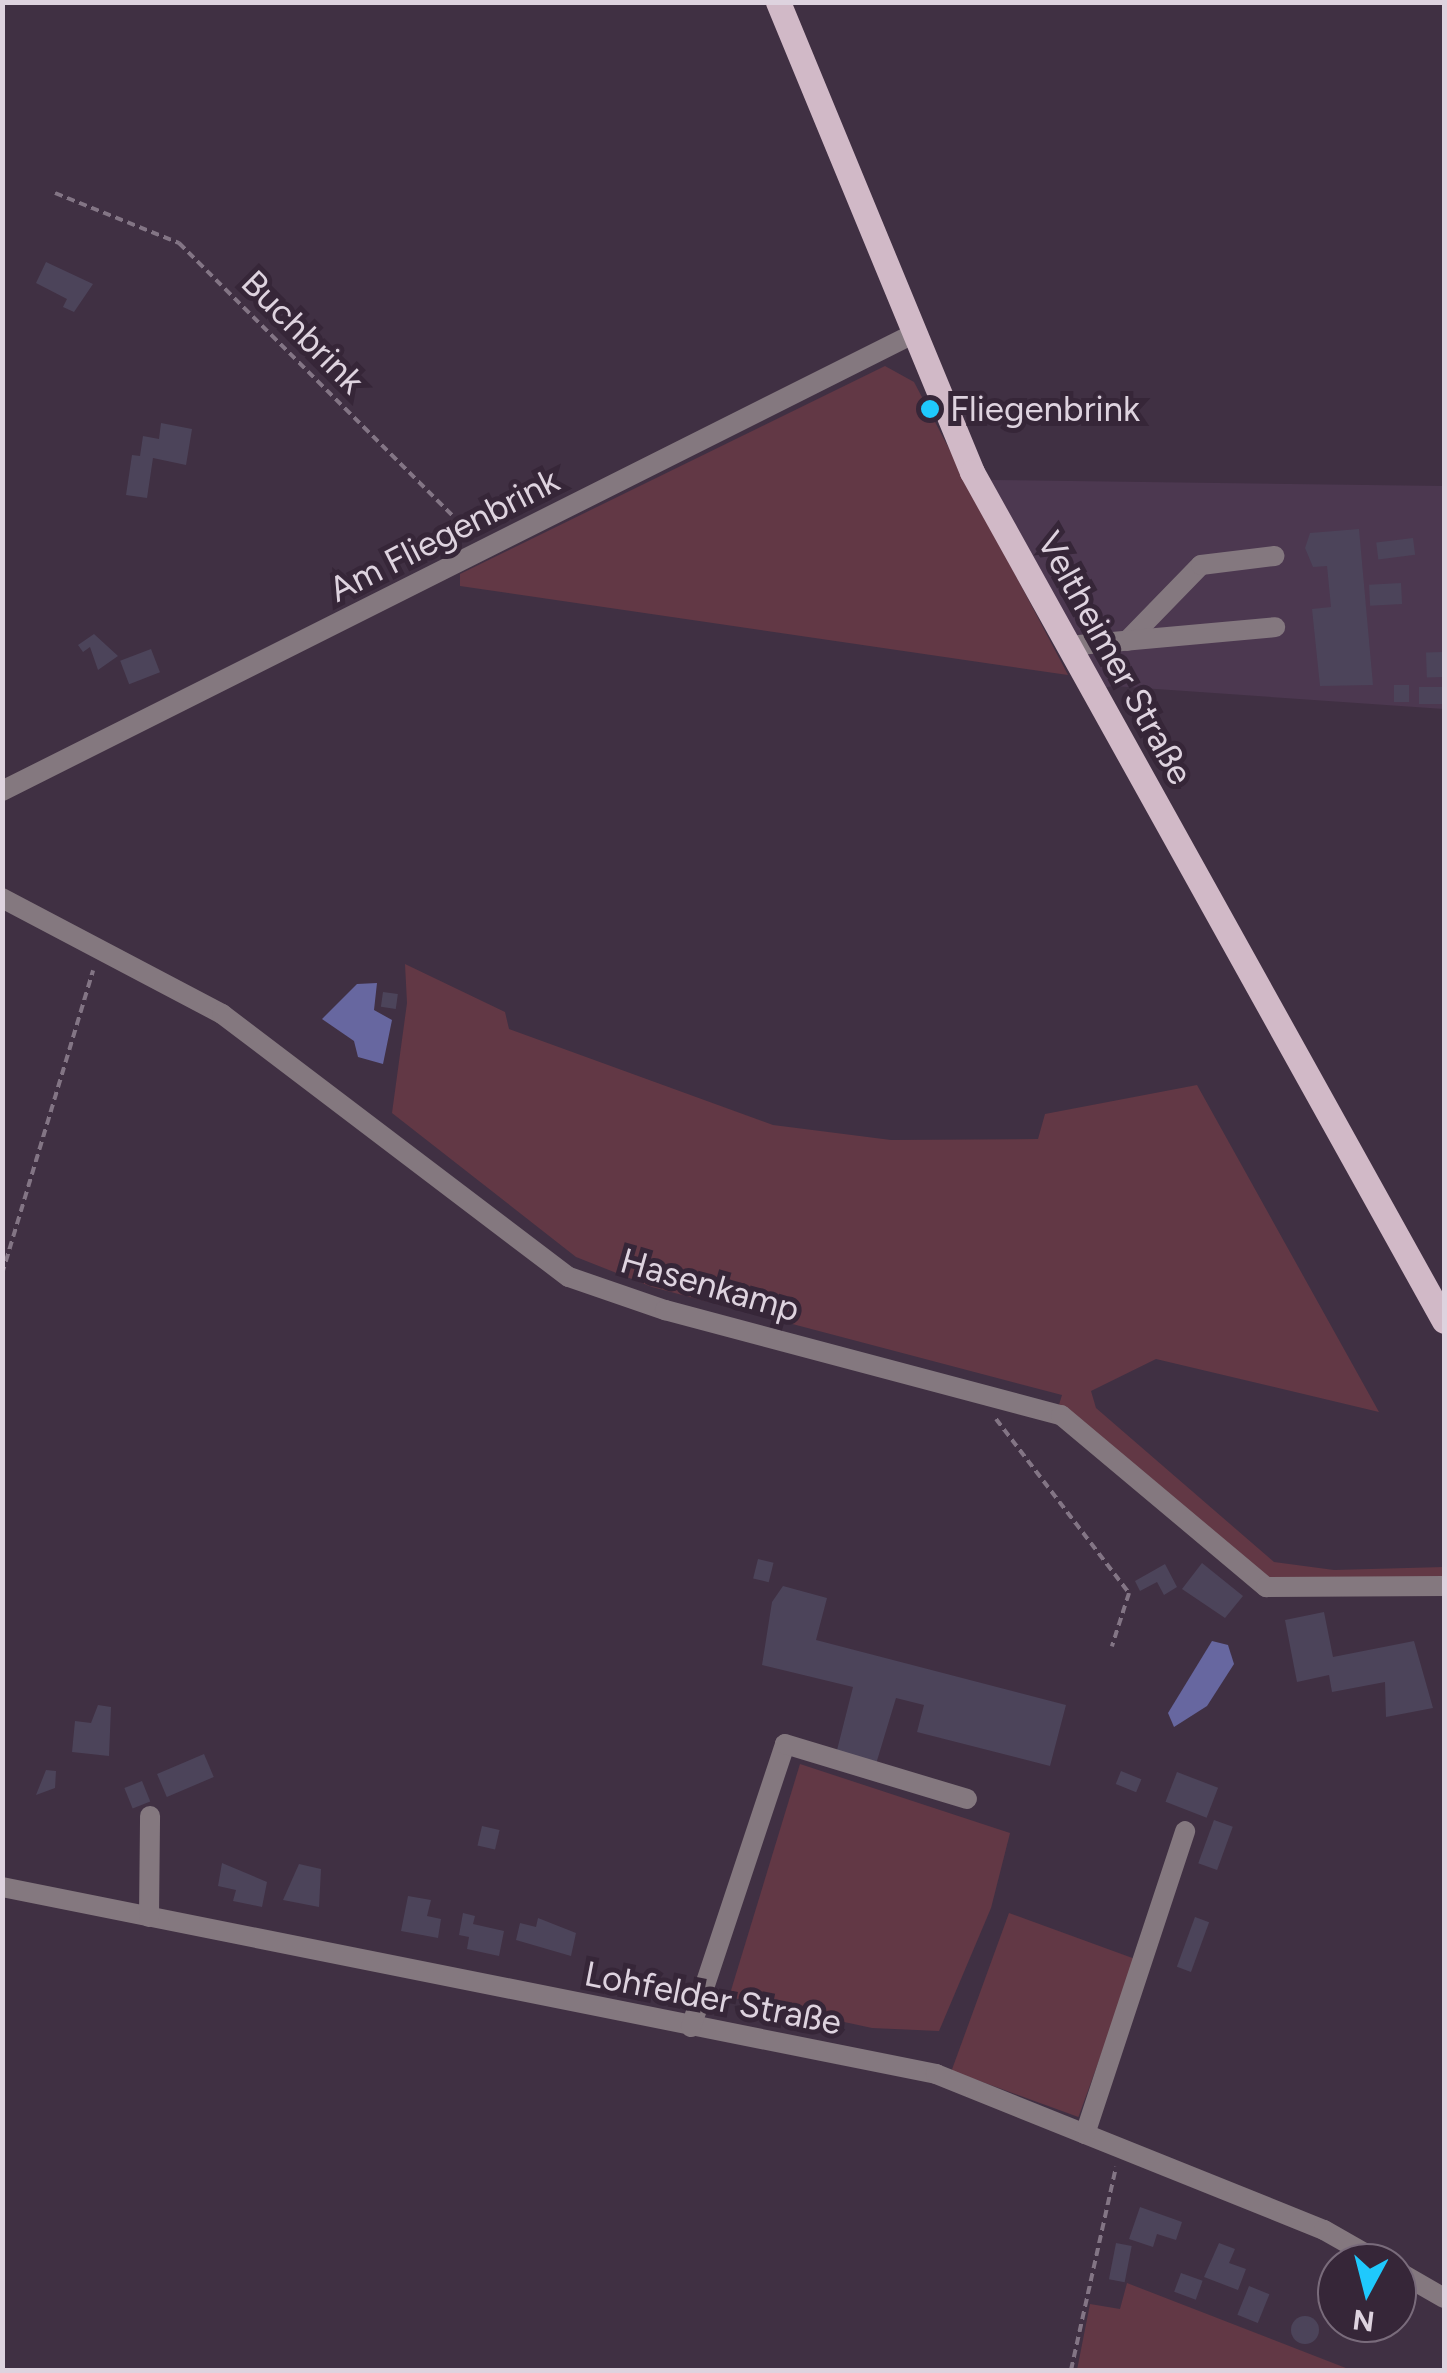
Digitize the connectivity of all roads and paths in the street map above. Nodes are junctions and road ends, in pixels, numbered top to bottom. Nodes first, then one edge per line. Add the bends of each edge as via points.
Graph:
1 (778, 2) edge
2 (55, 194) dead end
3 (913, 334) junction
4 (487, 550) junction
5 (1274, 556) dead end
6 (1275, 628) dead end
7 (1127, 641) junction
8 (1068, 646) junction
9 (2, 791) edge
10 (2, 898) edge
11 (97, 946) junction
12 (2, 1274) edge
13 (1444, 1320) edge
14 (985, 1394) junction
15 (1444, 1586) edge
16 (1112, 1646) dead end
17 (967, 1799) dead end
18 (150, 1816) dead end
19 (1184, 1831) dead end
20 (2, 1887) edge
21 (148, 1918) junction
22 (691, 2027) junction
23 (1086, 2134) junction
24 (1122, 2148) junction
25 (1347, 2243) edge
26 (1417, 2282) edge
27 (1444, 2298) edge
28 (1071, 2370) edge

1 - 3 main road, Veltheimer Straße
2 - 4 path, Buchbrink via 180,244
3 - 4 street, Am Fliegenbrink
3 - 8 main road, Veltheimer Straße via 972,472
4 - 9 street, Am Fliegenbrink
5 - 7 street via 1202,565
6 - 7 street
7 - 8 street
8 - 13 main road, Veltheimer Straße
10 - 11 street, Hasenkamp
11 - 12 path
11 - 14 street, Hasenkamp via 264,1042 569,1276 665,1310
14 - 15 street, Hasenkamp via 1080,1427 1266,1587
14 - 16 path via 987,1408 1129,1593
17 - 22 street via 785,1744
18 - 21 street
19 - 23 street
20 - 21 street, Lohfelder Straße
21 - 22 street, Lohfelder Straße
22 - 23 street, Lohfelder Straße via 936,2074
23 - 24 street, Lohfelder Straße
24 - 25 street, Lohfelder Straße
24 - 28 path
26 - 27 street

